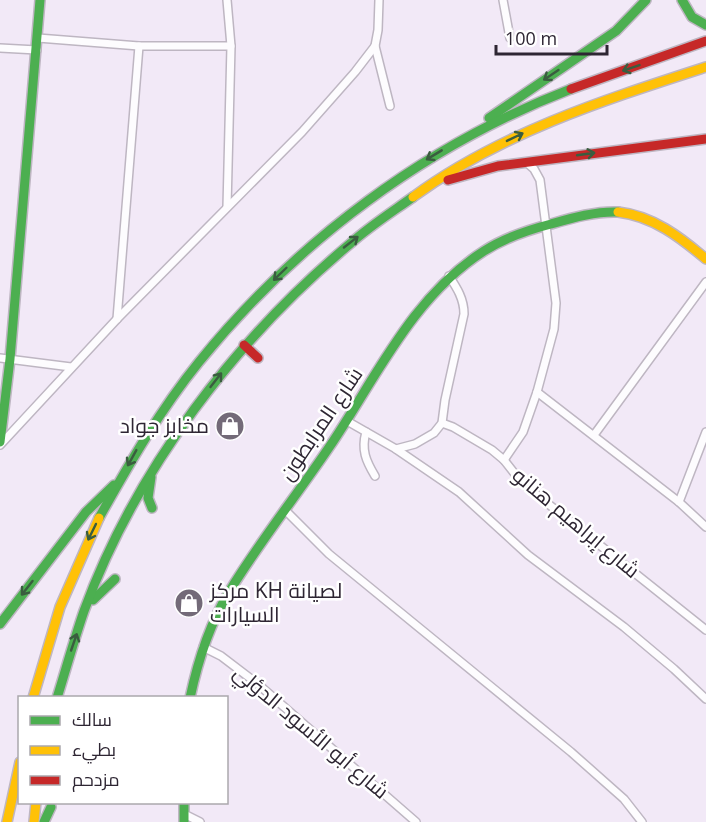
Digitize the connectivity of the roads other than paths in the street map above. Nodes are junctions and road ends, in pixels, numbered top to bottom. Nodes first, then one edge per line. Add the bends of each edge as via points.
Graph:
1 (40, 0) edge
2 (227, 0) edge
3 (379, 0) edge
4 (503, 0) edge
5 (646, 0) edge
6 (682, 0) edge
7 (706, 25) edge
8 (38, 38) junction
9 (510, 38) dead end
10 (706, 41) edge
11 (139, 46) junction
12 (231, 46) junction
13 (375, 46) junction
14 (0, 48) edge
15 (37, 50) junction
16 (706, 67) edge
17 (390, 106) dead end
18 (465, 138) junction
19 (706, 139) edge
20 (550, 159) junction
21 (526, 162) junction
22 (540, 180) junction
23 (427, 187) junction
24 (226, 208) junction
25 (544, 223) junction
26 (706, 259) edge
27 (449, 276) junction
28 (706, 282) edge
29 (117, 320) junction
30 (244, 345) junction
31 (258, 358) dead end
32 (5, 359) edge
33 (71, 367) junction
34 (537, 392) junction
35 (346, 421) junction
36 (442, 423) junction
37 (366, 432) junction
38 (706, 432) edge
39 (594, 435) junction
40 (0, 444) edge
41 (396, 449) junction
42 (504, 460) junction
43 (154, 466) junction
44 (375, 476) dead end
45 (119, 480) junction
46 (679, 502) junction
47 (152, 508) dead end
48 (285, 510) junction
49 (706, 527) edge
50 (115, 579) dead end
51 (85, 610) junction
52 (0, 624) edge
53 (706, 630) edge
54 (203, 647) junction
55 (34, 696) edge
56 (58, 696) edge
57 (191, 696) edge
58 (706, 699) edge
59 (18, 771) edge
60 (36, 804) edge
61 (51, 807) dead end
62 (184, 818) edge
63 (407, 819) edge
64 (7, 822) edge
65 (34, 822) edge
66 (44, 822) edge
67 (200, 822) edge
68 (417, 822) edge
69 (642, 822) edge

1 - 8 main road
2 - 12 street
3 - 13 street
4 - 9 street
5 -> 18 main road via 616,31 506,105
6 - 7 main road via 692,16
8 - 11 street
8 - 15 main road
10 -> 18 main road via 553,95
11 - 12 street
11 - 29 street
12 - 24 street
13 - 17 street
13 - 24 street via 302,132
14 - 15 street
15 - 32 main road
23 -> 16 main road via 547,123
18 -> 45 main road via 370,198 270,283 174,393
20 -> 19 main road
20 - 21 main road
20 - 22 street
21 - 22 street
21 - 23 main road via 473,171
22 - 25 street
30 -> 23 main road via 306,280
24 - 29 street
25 - 26 main road, شارع المرابطون via 603,213 631,214 663,226
25 - 27 main road, شارع المرابطون via 499,241
25 - 34 street via 556,315
27 - 35 main road, شارع المرابطون via 399,337
27 - 36 street via 460,292 464,309
28 - 39 street
29 - 33 street
30 - 31 main road
43 -> 30 main road
32 - 33 street
32 - 40 main road
33 - 40 street
34 - 39 street
34 - 42 street via 523,432
35 - 37 street
35 - 48 main road, شارع المرابطون
36 - 41 street via 425,439
36 - 42 street, شارع إبراهيم هنانو via 473,438
37 - 41 street
37 - 44 street via 363,451
38 - 46 street
39 - 46 street
41 - 58 street via 468,499 528,555 624,627
42 - 53 street, شارع إبراهيم هنانو via 522,483
43 - 47 main road via 148,491
43 - 51 main road via 119,529
45 -> 52 main road via 86,512
45 -> 55 main road via 88,540 54,622
46 - 49 street
48 - 54 main road, شارع المرابطون via 235,580
48 - 69 street via 329,554 572,752
50 - 51 main road
56 -> 51 main road
54 - 57 main road, شارع المرابطون
54 - 63 street, شارع أبو الأسود الدؤلي via 259,685
59 - 64 main road
60 - 65 main road
61 - 66 main road
62 - 67 street
63 - 68 street, شارع أبو الأسود الدؤلي

